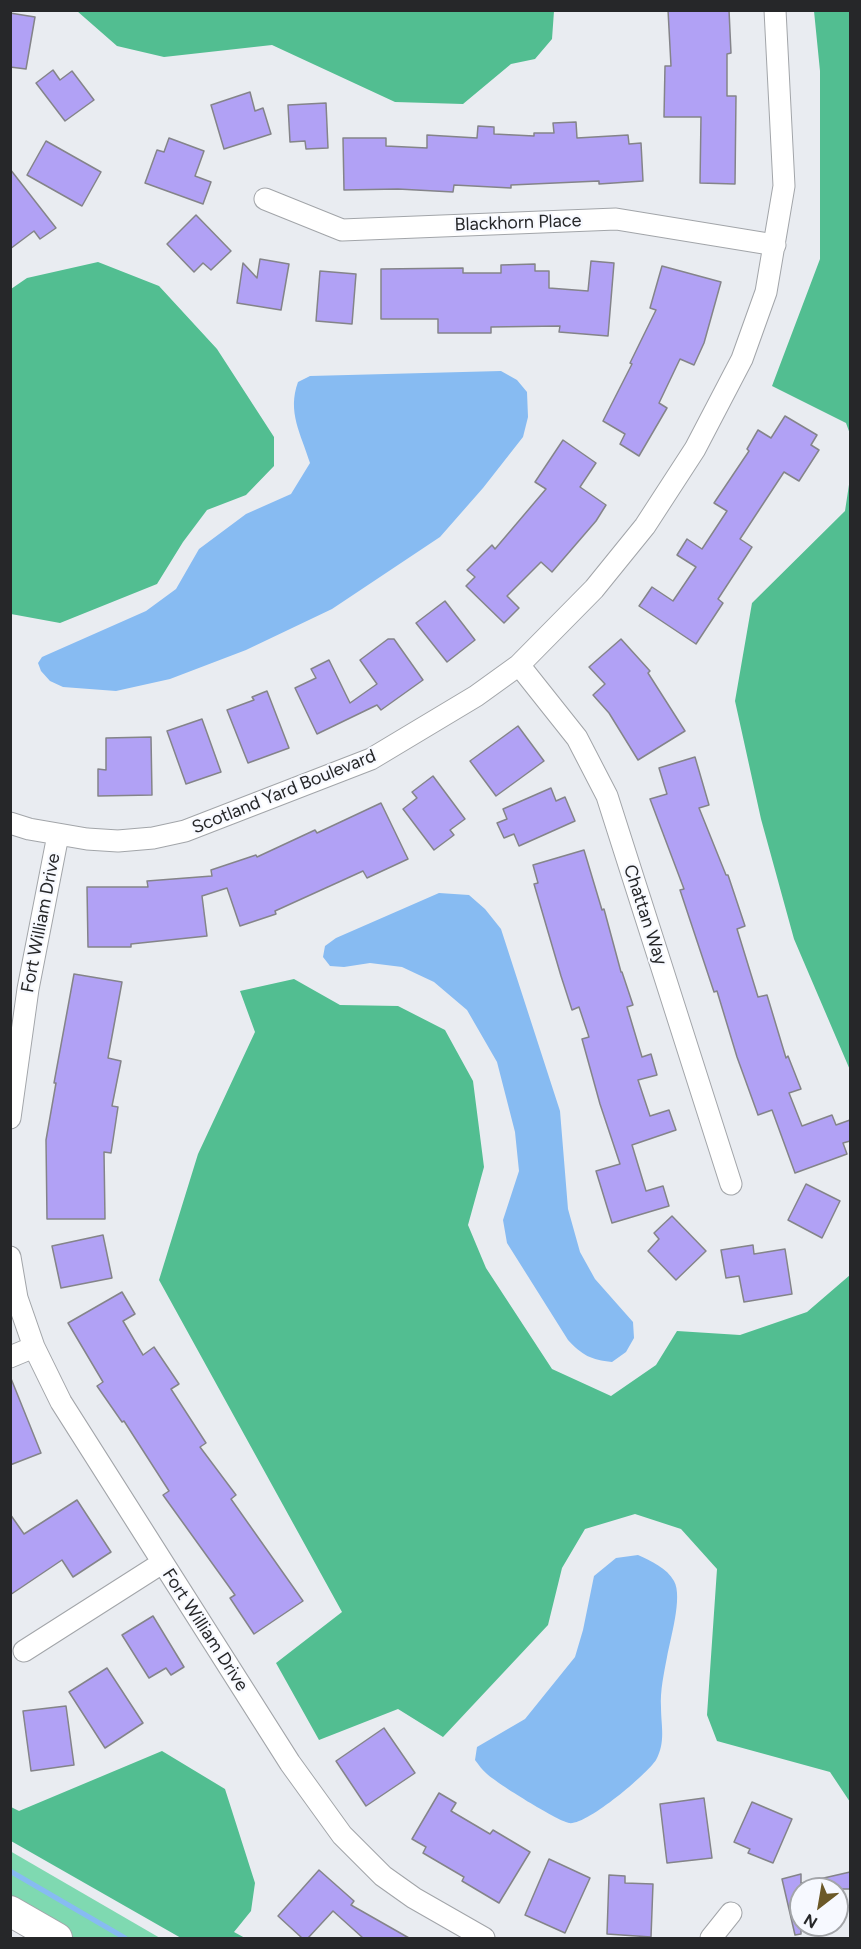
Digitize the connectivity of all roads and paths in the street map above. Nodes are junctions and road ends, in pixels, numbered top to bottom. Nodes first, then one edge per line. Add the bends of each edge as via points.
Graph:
1 (775, 10) edge
2 (265, 199) dead end
3 (775, 245) junction
4 (519, 665) junction
5 (10, 823) edge
6 (58, 835) junction
7 (10, 1118) edge
8 (731, 1184) dead end
9 (10, 1257) edge
10 (34, 1347) junction
11 (10, 1357) edge
12 (162, 1563) junction
13 (24, 1650) dead end
14 (10, 1911) edge
15 (731, 1912) dead end
16 (57, 1938) edge
17 (484, 1938) edge
18 (711, 1938) edge

1 - 3 street, Scotland Yard Boulevard via 784,186
2 - 3 street, Blackhorn Place via 342,230 616,219
3 - 4 street, Scotland Yard Boulevard via 766,292 742,359 695,449 645,526 594,589
4 - 6 street, Scotland Yard Boulevard via 460,707 371,759 185,831 118,841
4 - 8 street, Chattan Way via 577,738 607,796
5 - 6 street, Scotland Yard Boulevard
6 - 7 street, Fort William Drive via 28,989
9 - 10 street, Fort William Drive via 17,1298
10 - 11 street
10 - 12 street, Fort William Drive via 61,1402
12 - 13 street
12 - 17 street, Fort William Drive via 290,1763 342,1835 383,1876
14 - 16 street
15 - 18 street

